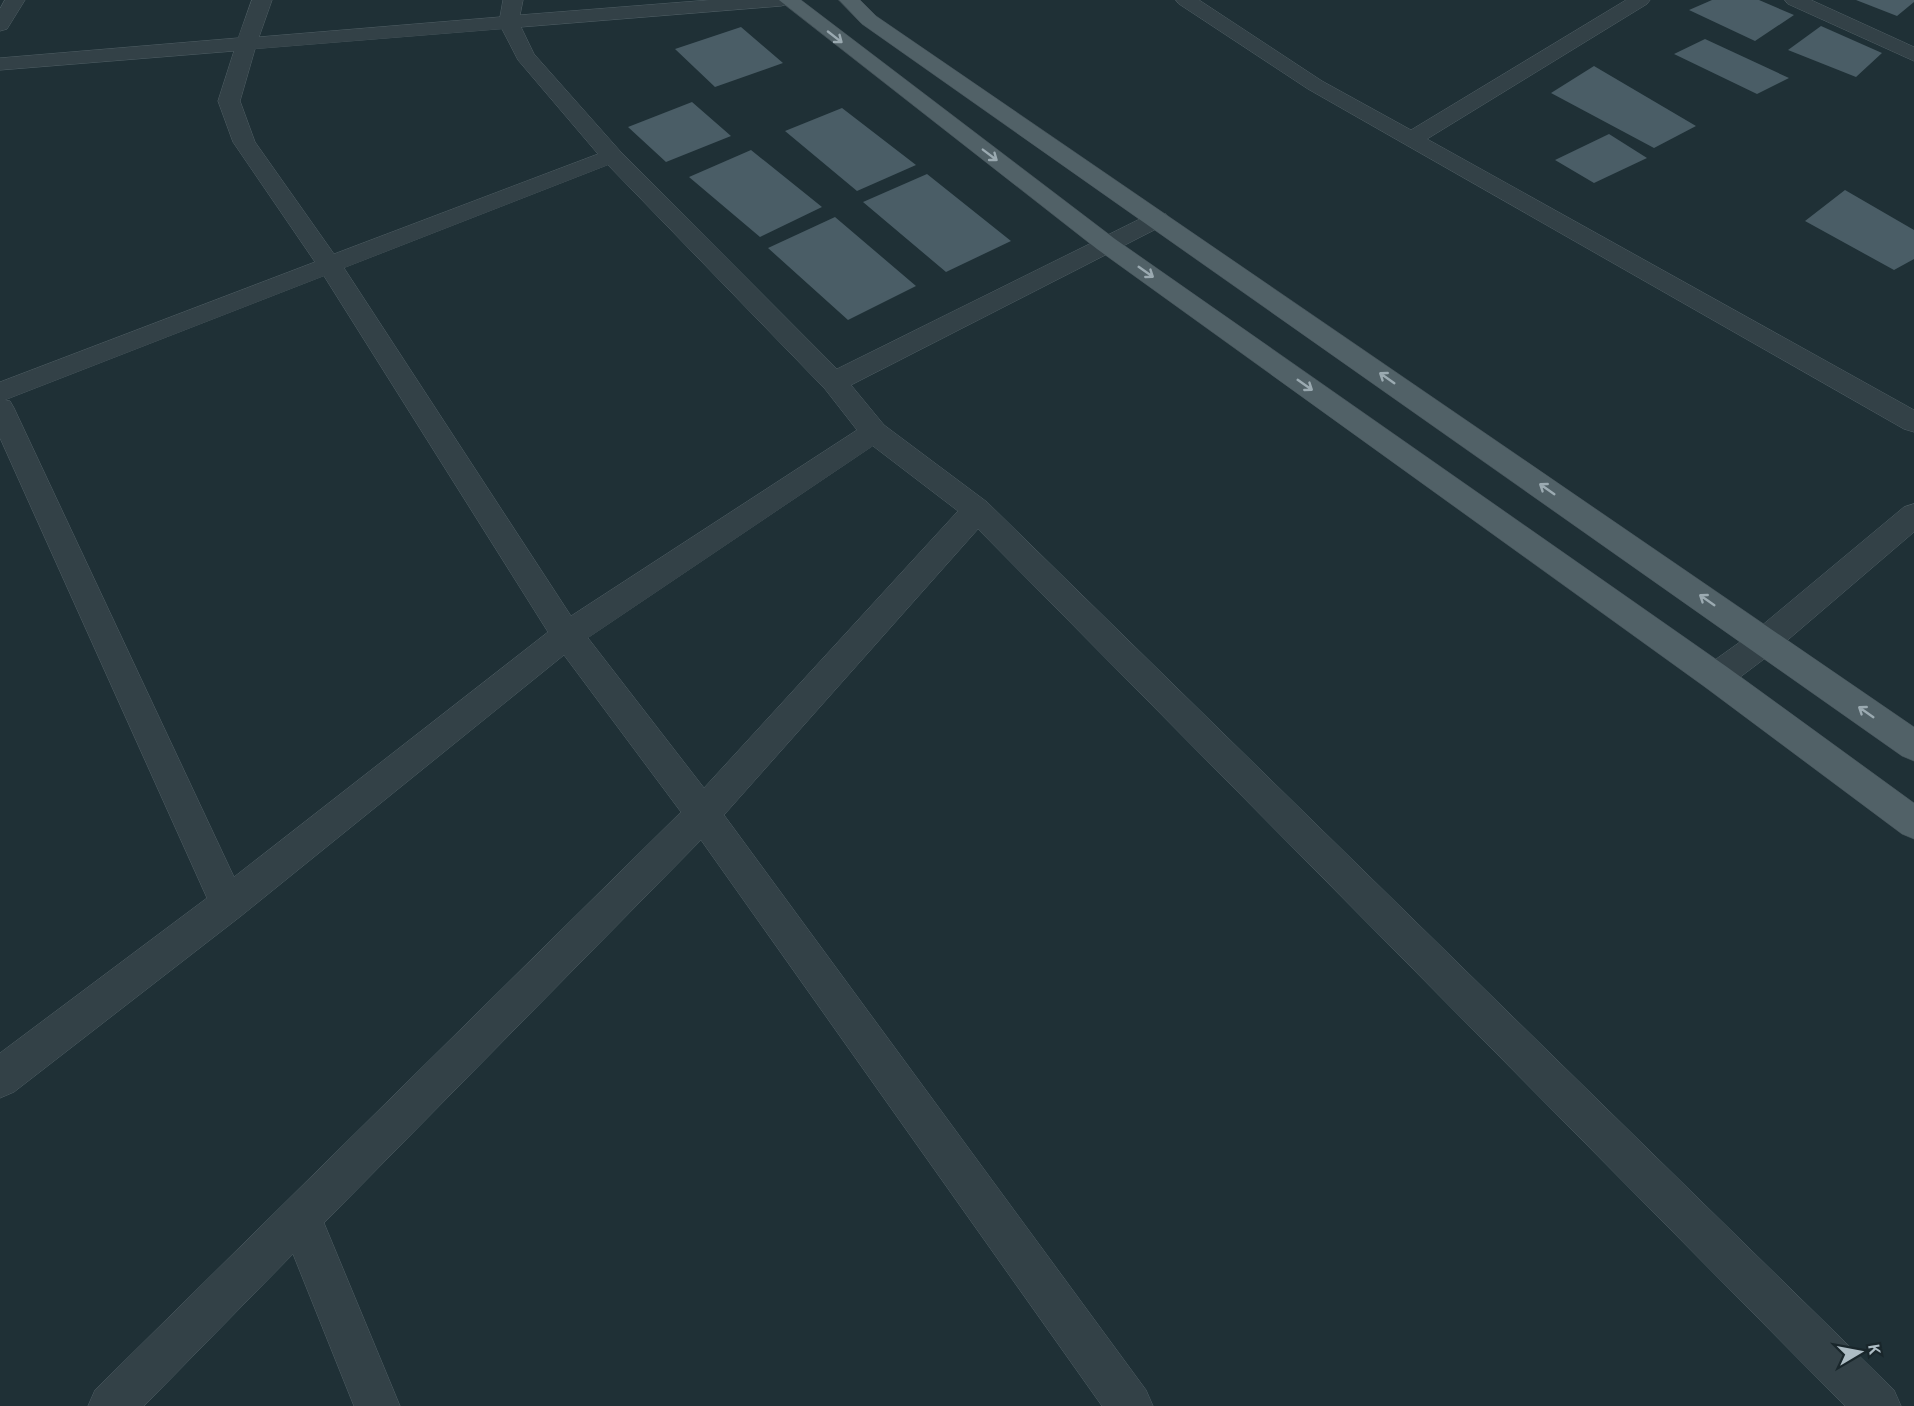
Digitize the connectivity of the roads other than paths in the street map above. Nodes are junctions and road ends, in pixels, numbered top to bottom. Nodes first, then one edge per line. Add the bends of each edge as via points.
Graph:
1 (15, 0) edge
2 (262, 0) edge
3 (781, 0) edge
4 (789, 0) edge
5 (849, 0) edge
6 (1186, 0) edge
7 (1640, 0) edge
8 (1795, 0) edge
9 (511, 12) edge
10 (0, 25) edge
11 (246, 44) junction
12 (1914, 55) edge
13 (0, 64) edge
14 (1413, 139) junction
15 (612, 156) junction
16 (1158, 219) junction
17 (1106, 244) junction
18 (330, 266) junction
19 (834, 382) junction
20 (0, 392) edge
21 (0, 408) edge
22 (1914, 422) edge
23 (874, 432) junction
24 (977, 510) junction
25 (1914, 515) edge
26 (567, 635) junction
27 (1765, 641) junction
28 (1716, 677) junction
29 (1914, 746) edge
30 (704, 814) junction
31 (1914, 823) edge
32 (228, 904) junction
33 (0, 1078) edge
34 (300, 1217) junction
35 (111, 1406) edge
36 (377, 1406) edge
37 (1130, 1406) edge
38 (1878, 1406) edge

1 - 10 street
2 - 11 street
3 - 9 street
4 -> 17 main road
5 - 16 main road via 869,20
6 - 14 street via 1315,85
7 - 14 street
8 - 12 street
9 - 11 street
9 - 15 street via 525,56
11 - 13 street
11 - 18 street via 229,101 244,142
14 - 22 street
15 - 18 street
15 - 19 street
16 - 17 street
27 -> 16 main road
17 - 19 street
17 -> 28 main road
18 - 20 street
18 - 26 street
19 - 23 street
21 - 32 street
23 - 24 street
23 - 26 street
24 - 30 street
24 - 38 street
25 - 27 street
26 - 30 street
26 - 32 street
27 - 28 street
29 -> 27 main road
28 - 31 main road
30 - 34 street
30 - 37 street
32 - 33 street
34 - 35 street
34 - 36 street

